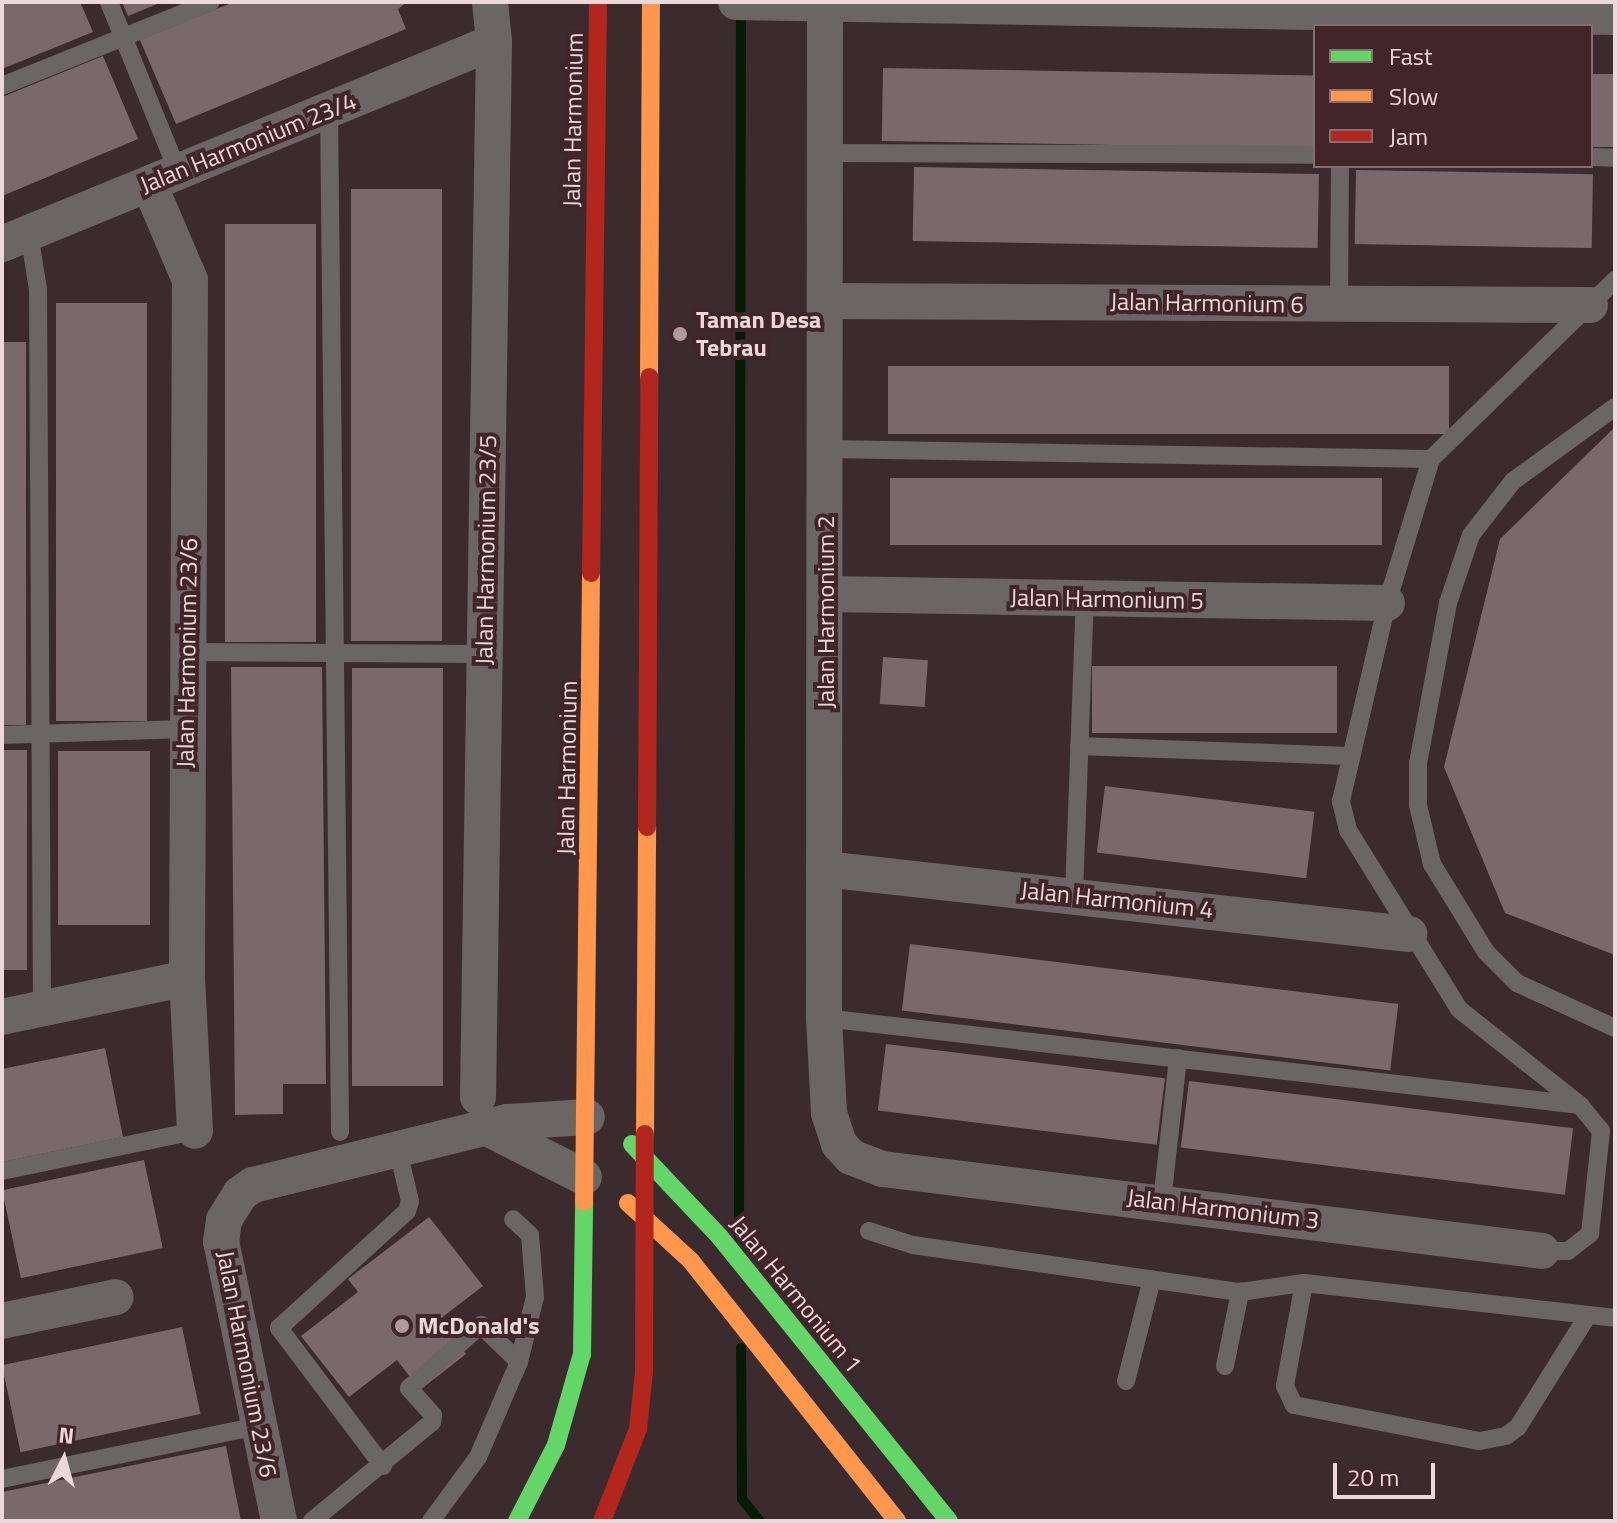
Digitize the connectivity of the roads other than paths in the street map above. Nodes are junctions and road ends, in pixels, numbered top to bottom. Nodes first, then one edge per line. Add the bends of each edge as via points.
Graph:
1 (109, 2) edge
2 (211, 2) edge
3 (490, 2) edge
4 (598, 2) edge
5 (651, 2) edge
6 (736, 2) edge
7 (825, 5) junction
8 (1615, 17) edge
9 (1342, 21) edge
10 (123, 37) junction
11 (494, 42) junction
12 (2, 86) edge
13 (329, 110) junction
14 (826, 153) junction
15 (1313, 155) edge
16 (1593, 157) edge
17 (1615, 158) edge
18 (1340, 168) edge
19 (164, 178) junction
20 (16, 239) edge
21 (1602, 293) edge
22 (825, 301) junction
23 (1339, 304) junction
24 (1615, 407) edge
25 (827, 449) junction
26 (1431, 459) junction
27 (827, 594) junction
28 (1085, 600) junction
29 (1387, 603) junction
30 (188, 652) junction
31 (336, 654) junction
32 (484, 654) junction
33 (186, 729) junction
34 (44, 734) junction
35 (2, 735) edge
36 (1079, 746) junction
37 (1349, 756) junction
38 (824, 869) junction
39 (1074, 894) junction
40 (1409, 934) junction
41 (187, 978) junction
42 (42, 1008) junction
43 (2, 1017) edge
44 (824, 1018) junction
45 (1615, 1028) edge
46 (1178, 1058) junction
47 (1580, 1105) junction
48 (485, 1114) junction
49 (587, 1117) junction
50 (195, 1131) joint
51 (340, 1132) dead end
52 (398, 1151) junction
53 (643, 1151) junction
54 (2, 1171) edge
55 (903, 1171) joint
56 (584, 1177) junction
57 (1162, 1201) junction
58 (642, 1212) junction
59 (513, 1219) dead end
60 (869, 1231) dead end
61 (1542, 1251) joint
62 (1152, 1279) junction
63 (1304, 1283) junction
64 (1240, 1292) junction
65 (116, 1297) dead end
66 (1586, 1318) junction
67 (1615, 1318) edge
68 (2, 1321) edge
69 (519, 1362) junction
70 (1225, 1366) dead end
71 (1126, 1381) dead end
72 (259, 1426) junction
73 (383, 1466) junction
74 (2, 1479) edge
75 (338, 1513) edge
76 (279, 1521) edge
77 (312, 1521) edge
78 (431, 1521) edge
79 (517, 1521) edge
80 (602, 1521) edge
81 (897, 1521) edge
82 (949, 1521) edge

1 - 10 lane
2 - 10 lane
3 - 11 street, Jalan Harmonium 23/5
4 - 49 main road, Jalan Harmonium
5 - 53 main road
6 - 7 street
7 - 9 street
7 - 14 street, Jalan Harmonium 2
8 - 9 street
10 - 12 lane
10 - 19 lane
11 - 13 street, Jalan Harmonium 23/4
11 - 32 street, Jalan Harmonium 23/5
13 - 19 street, Jalan Harmonium 23/4
13 - 31 lane
14 - 15 lane
14 - 22 street, Jalan Harmonium 2
16 - 17 lane
18 - 23 lane
19 - 20 street, Jalan Harmonium 23/4
19 - 30 street, Jalan Harmonium 23/6 via 190,280
20 - 34 lane via 38,289
21 - 23 street, Jalan Harmonium 6
21 - 26 lane
22 - 23 street, Jalan Harmonium 6
22 - 25 street, Jalan Harmonium 2
24 - 45 lane via 1513,481 1471,535 1448,603 1418,763 1418,805 1432,864 1486,952 1536,995
25 - 26 lane
25 - 27 street, Jalan Harmonium 2
26 - 29 lane
27 - 28 street, Jalan Harmonium 5
27 - 38 street, Jalan Harmonium 2
28 - 29 street, Jalan Harmonium 5
28 - 36 lane
29 - 37 lane
30 - 31 lane
30 - 33 street, Jalan Harmonium 23/6
31 - 32 lane
31 - 51 lane
32 - 48 street, Jalan Harmonium 23/5
33 - 34 lane
33 - 41 street, Jalan Harmonium 23/6
34 - 35 lane
34 - 42 lane
36 - 37 lane
36 - 39 lane
37 - 40 lane via 1341,801 1344,821
38 - 39 street, Jalan Harmonium 4
38 - 44 street, Jalan Harmonium 2
39 - 40 street, Jalan Harmonium 4
40 - 47 lane via 1470,1020
41 - 42 street
41 - 50 street, Jalan Harmonium 23/6
42 - 43 street
44 - 46 lane
44 - 55 street, Jalan Harmonium 2 via 829,1113 839,1144 866,1165
46 - 47 lane
46 - 57 lane
47 - 61 lane via 1603,1138 1595,1221 1581,1245
48 - 49 street via 507,1122
48 - 52 street
48 - 56 street
49 - 53 main road, Jalan Harmonium 1
49 - 56 main road, Jalan Harmonium
50 - 54 lane
52 - 72 street, Jalan Harmonium 23/6 via 253,1185 230,1207 221,1242
52 - 73 lane via 410,1201 407,1211 279,1328
53 - 58 main road
53 - 82 main road, Jalan Harmonium 1
55 - 57 street, Jalan Harmonium 3
56 - 58 main road
56 - 79 main road, Jalan Harmonium via 582,1354 556,1445
57 - 61 street, Jalan Harmonium 3
58 - 80 main road via 644,1358 638,1429
58 - 81 main road via 721,1299
59 - 69 lane via 530,1235 535,1297
60 - 62 lane via 913,1245
62 - 64 lane
62 - 71 lane
63 - 64 lane
63 - 66 lane
63 - 66 lane via 1285,1386 1294,1405 1480,1441 1495,1440 1518,1427
64 - 70 lane
65 - 68 street
66 - 67 lane
69 - 73 lane via 481,1325 409,1388 433,1415 432,1422
69 - 78 lane via 478,1457
72 - 74 lane
72 - 76 street, Jalan Harmonium 23/6
73 - 75 lane
75 - 77 lane

